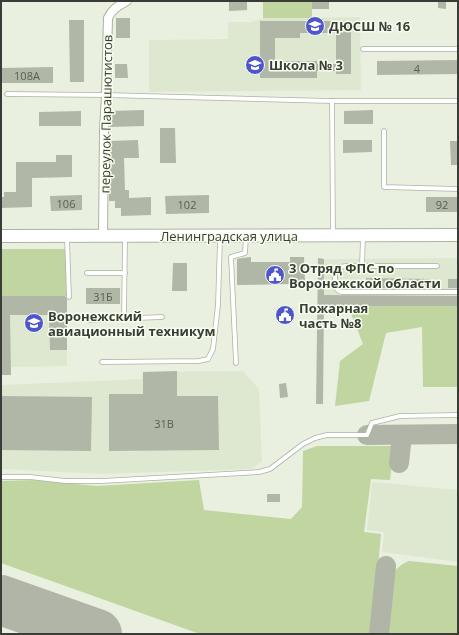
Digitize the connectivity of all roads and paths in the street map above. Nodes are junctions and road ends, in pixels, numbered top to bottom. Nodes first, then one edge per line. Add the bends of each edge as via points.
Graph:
1 (127, 1) edge
2 (363, 49) dead end
3 (458, 49) edge
4 (7, 94) dead end
5 (106, 95) junction
6 (332, 101) junction
7 (458, 101) edge
8 (384, 131) dead end
9 (458, 189) edge
10 (333, 235) junction
11 (363, 235) junction
12 (458, 235) edge
13 (1, 236) edge
14 (67, 236) junction
15 (103, 236) junction
16 (125, 236) junction
17 (220, 236) junction
18 (246, 236) junction
19 (362, 266) junction
20 (437, 266) dead end
21 (87, 272) dead end
22 (125, 273) junction
23 (458, 292) edge
24 (69, 297) dead end
25 (162, 317) dead end
26 (124, 318) junction
27 (89, 320) dead end
28 (102, 362) dead end
29 (236, 363) dead end
30 (458, 416) edge
31 (1, 478) edge

1 - 5 street, переулок Парашютистов via 111,12 108,18
2 - 3 lane
4 - 5 lane
5 - 6 lane
5 - 15 street, переулок Парашютистов
6 - 7 lane
6 - 10 lane
8 - 9 lane via 384,187
10 - 11 main road, Ленинградская улица
10 - 18 main road, Ленинградская улица
11 - 12 main road, Ленинградская улица
11 - 19 lane
13 - 14 main road, Ленинградская улица
14 - 15 main road, Ленинградская улица
14 - 24 lane
15 - 16 main road, Ленинградская улица
16 - 17 main road, Ленинградская улица
16 - 22 lane
17 - 18 main road, Ленинградская улица
17 - 28 lane via 218,305 213,349 208,359
18 - 29 lane via 245,253 231,257
19 - 20 lane
19 - 23 lane via 346,266 335,271 335,287 342,292
21 - 22 lane
22 - 26 lane
25 - 26 lane
26 - 27 lane
30 - 31 lane via 400,416 372,423 367,435 327,435 315,438 270,469 259,472 102,481

